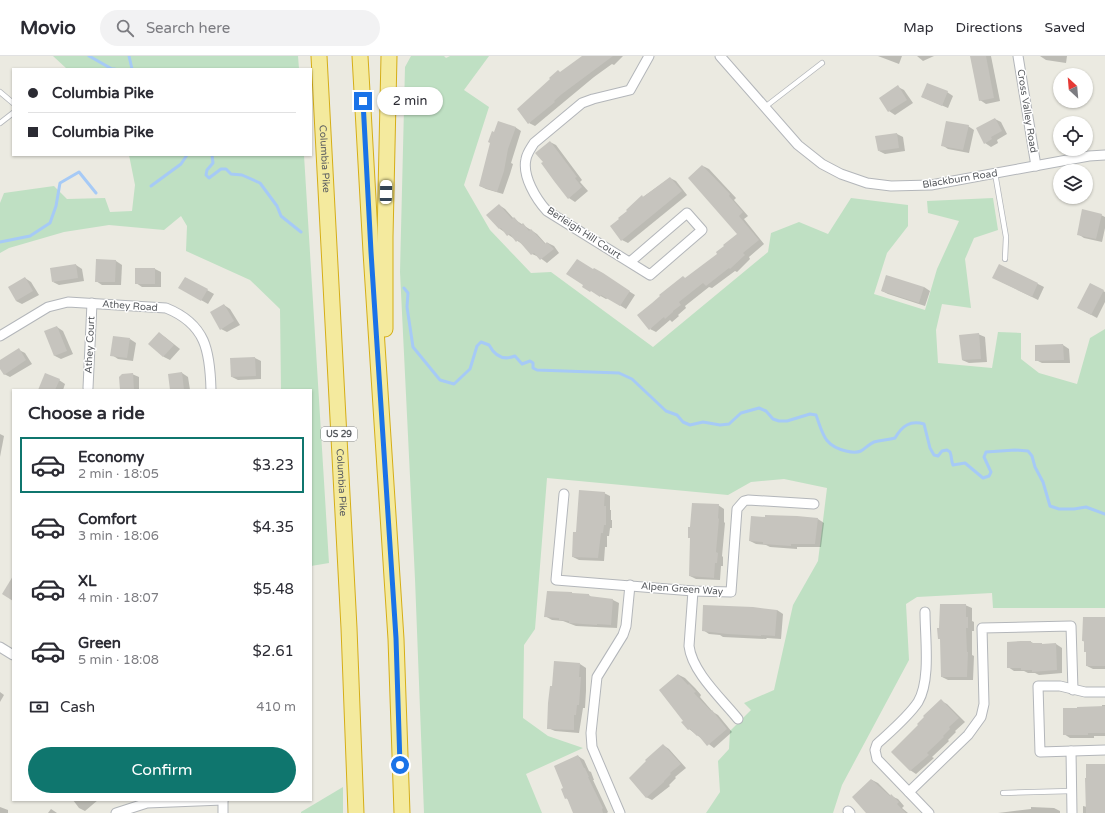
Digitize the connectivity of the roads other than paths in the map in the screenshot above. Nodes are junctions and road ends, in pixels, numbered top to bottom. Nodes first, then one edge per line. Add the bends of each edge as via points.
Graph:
1 (319, 56) edge
2 (360, 56) edge
3 (389, 56) edge
4 (649, 56) edge
5 (720, 56) edge
6 (1018, 56) edge
7 (822, 63) dead end
8 (0, 92) edge
9 (12, 102) edge
10 (765, 107) junction
11 (12, 114) edge
12 (0, 123) edge
13 (1105, 155) edge
14 (1036, 166) junction
15 (995, 173) junction
16 (1005, 259) dead end
17 (630, 262) junction
18 (92, 303) junction
19 (0, 336) edge
20 (87, 389) edge
21 (211, 389) edge
22 (384, 454) junction
23 (564, 494) dead end
24 (814, 504) dead end
25 (630, 585) junction
26 (693, 591) junction
27 (925, 612) dead end
28 (0, 647) edge
29 (12, 654) edge
30 (1073, 690) junction
31 (1105, 692) edge
32 (738, 719) dead end
33 (1105, 750) edge
34 (1071, 751) junction
35 (1071, 791) junction
36 (909, 792) junction
37 (1003, 793) dead end
38 (198, 801) edge
39 (223, 801) edge
40 (116, 813) edge
41 (224, 813) edge
42 (356, 813) edge
43 (402, 813) edge
44 (620, 813) edge
45 (929, 813) edge
46 (1072, 813) edge

1 - 42 highway, Columbia Pike / US 29 via 349,628
2 - 22 highway
3 - 22 highway
4 - 17 street, Berleigh Hill Court via 630,90 582,103 534,143 525,161 533,192 547,211
5 - 10 street, Blackburn Road
6 - 14 street, Cross Valley Road
7 - 10 lane
8 - 9 lane
10 - 15 street, Blackburn Road via 798,145 822,164 867,183 891,186 931,185
11 - 12 lane
13 - 14 street, Blackburn Road
14 - 15 street, Blackburn Road
15 - 16 lane via 1006,237
17 - 17 street, Berleigh Hill Court via 650,275 702,230 688,213
18 - 19 street, Athey Road via 68,302 48,307
18 - 20 street, Athey Court
18 - 21 street, Athey Road via 166,308 179,313 195,327 206,344
22 - 43 highway via 396,638
23 - 25 street, Alpen Green Way via 556,580
24 - 26 street, Alpen Green Way via 744,501 738,509 731,592
25 - 26 street, Alpen Green Way
25 - 44 street via 623,635 597,677 591,733 592,746
26 - 32 street via 690,655 698,671
27 - 36 street via 926,677 923,690 918,702 877,744 875,750 877,759
28 - 29 street
30 - 31 street
30 - 34 street via 1060,686 1038,686 1040,752
30 - 36 street via 1071,626 982,628 984,704 981,717 968,735
33 - 34 street
34 - 35 street
35 - 37 lane
35 - 46 street
36 - 45 street
38 - 40 street via 147,803
39 - 41 street

